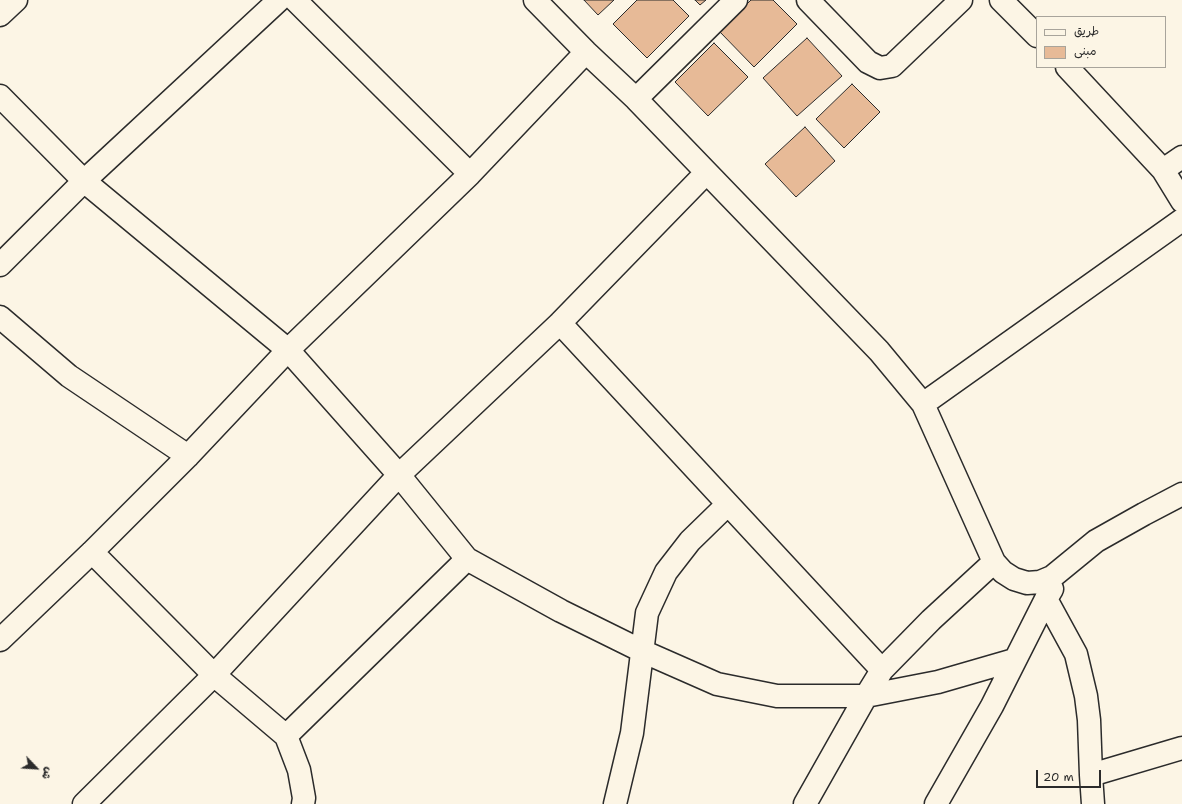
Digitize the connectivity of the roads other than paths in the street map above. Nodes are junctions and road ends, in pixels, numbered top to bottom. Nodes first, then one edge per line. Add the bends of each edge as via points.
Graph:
1 (16, 0) edge
2 (279, 0) edge
3 (295, 0) edge
4 (535, 0) edge
5 (736, 0) edge
6 (808, 0) edge
7 (961, 0) edge
8 (1002, 0) edge
9 (0, 15) edge
10 (1036, 35) edge
11 (586, 52) junction
12 (1068, 68) edge
13 (0, 96) edge
14 (636, 99) junction
15 (1182, 157) edge
16 (1163, 170) junction
17 (706, 173) junction
18 (470, 174) junction
19 (84, 181) junction
20 (1182, 201) edge
21 (1182, 220) edge
22 (0, 265) edge
23 (0, 317) edge
24 (560, 323) junction
25 (288, 350) junction
26 (923, 404) junction
27 (188, 456) junction
28 (399, 475) junction
29 (1182, 494) edge
30 (728, 504) junction
31 (92, 552) junction
32 (468, 559) junction
33 (994, 562) junction
34 (1062, 568) junction
35 (1046, 599) junction
36 (0, 640) edge
37 (642, 651) junction
38 (1014, 660) junction
39 (882, 670) junction
40 (214, 675) junction
41 (866, 696) junction
42 (286, 736) junction
43 (1182, 748) edge
44 (1090, 775) junction
45 (84, 804) edge
46 (303, 804) edge
47 (615, 804) edge
48 (805, 804) edge
49 (936, 804) edge
50 (1093, 804) edge

1 - 9 street
2 - 19 street
3 - 18 street
4 - 11 street
5 - 14 street
6 - 7 street via 868,62 880,68 892,66
8 - 10 street
11 - 14 street
11 - 18 street
12 - 16 street
13 - 19 street
14 - 17 street
15 - 16 street
16 - 20 street
17 - 24 street
17 - 26 street via 879,351
18 - 25 street
19 - 22 street
19 - 25 street
21 - 26 street
23 - 27 street via 69,376
24 - 28 street
24 - 30 street
25 - 27 street
25 - 28 street
26 - 33 street
27 - 31 street
28 - 32 street
28 - 40 street
29 - 34 street via 1096,541
30 - 37 street via 690,541 666,572 647,613
30 - 39 street
31 - 36 street
31 - 40 street
32 - 37 street via 561,611
32 - 42 street
33 - 34 street via 1014,579 1027,583 1040,582
33 - 39 street
34 - 35 street
35 - 38 street
35 - 44 street via 1076,654 1089,720
37 - 41 street via 717,684 777,696
37 - 47 street via 632,734
38 - 41 street via 938,682
38 - 49 street via 992,706
39 - 41 street
40 - 42 street
40 - 45 street
41 - 48 street
42 - 46 street via 299,770
43 - 44 street
44 - 50 street

